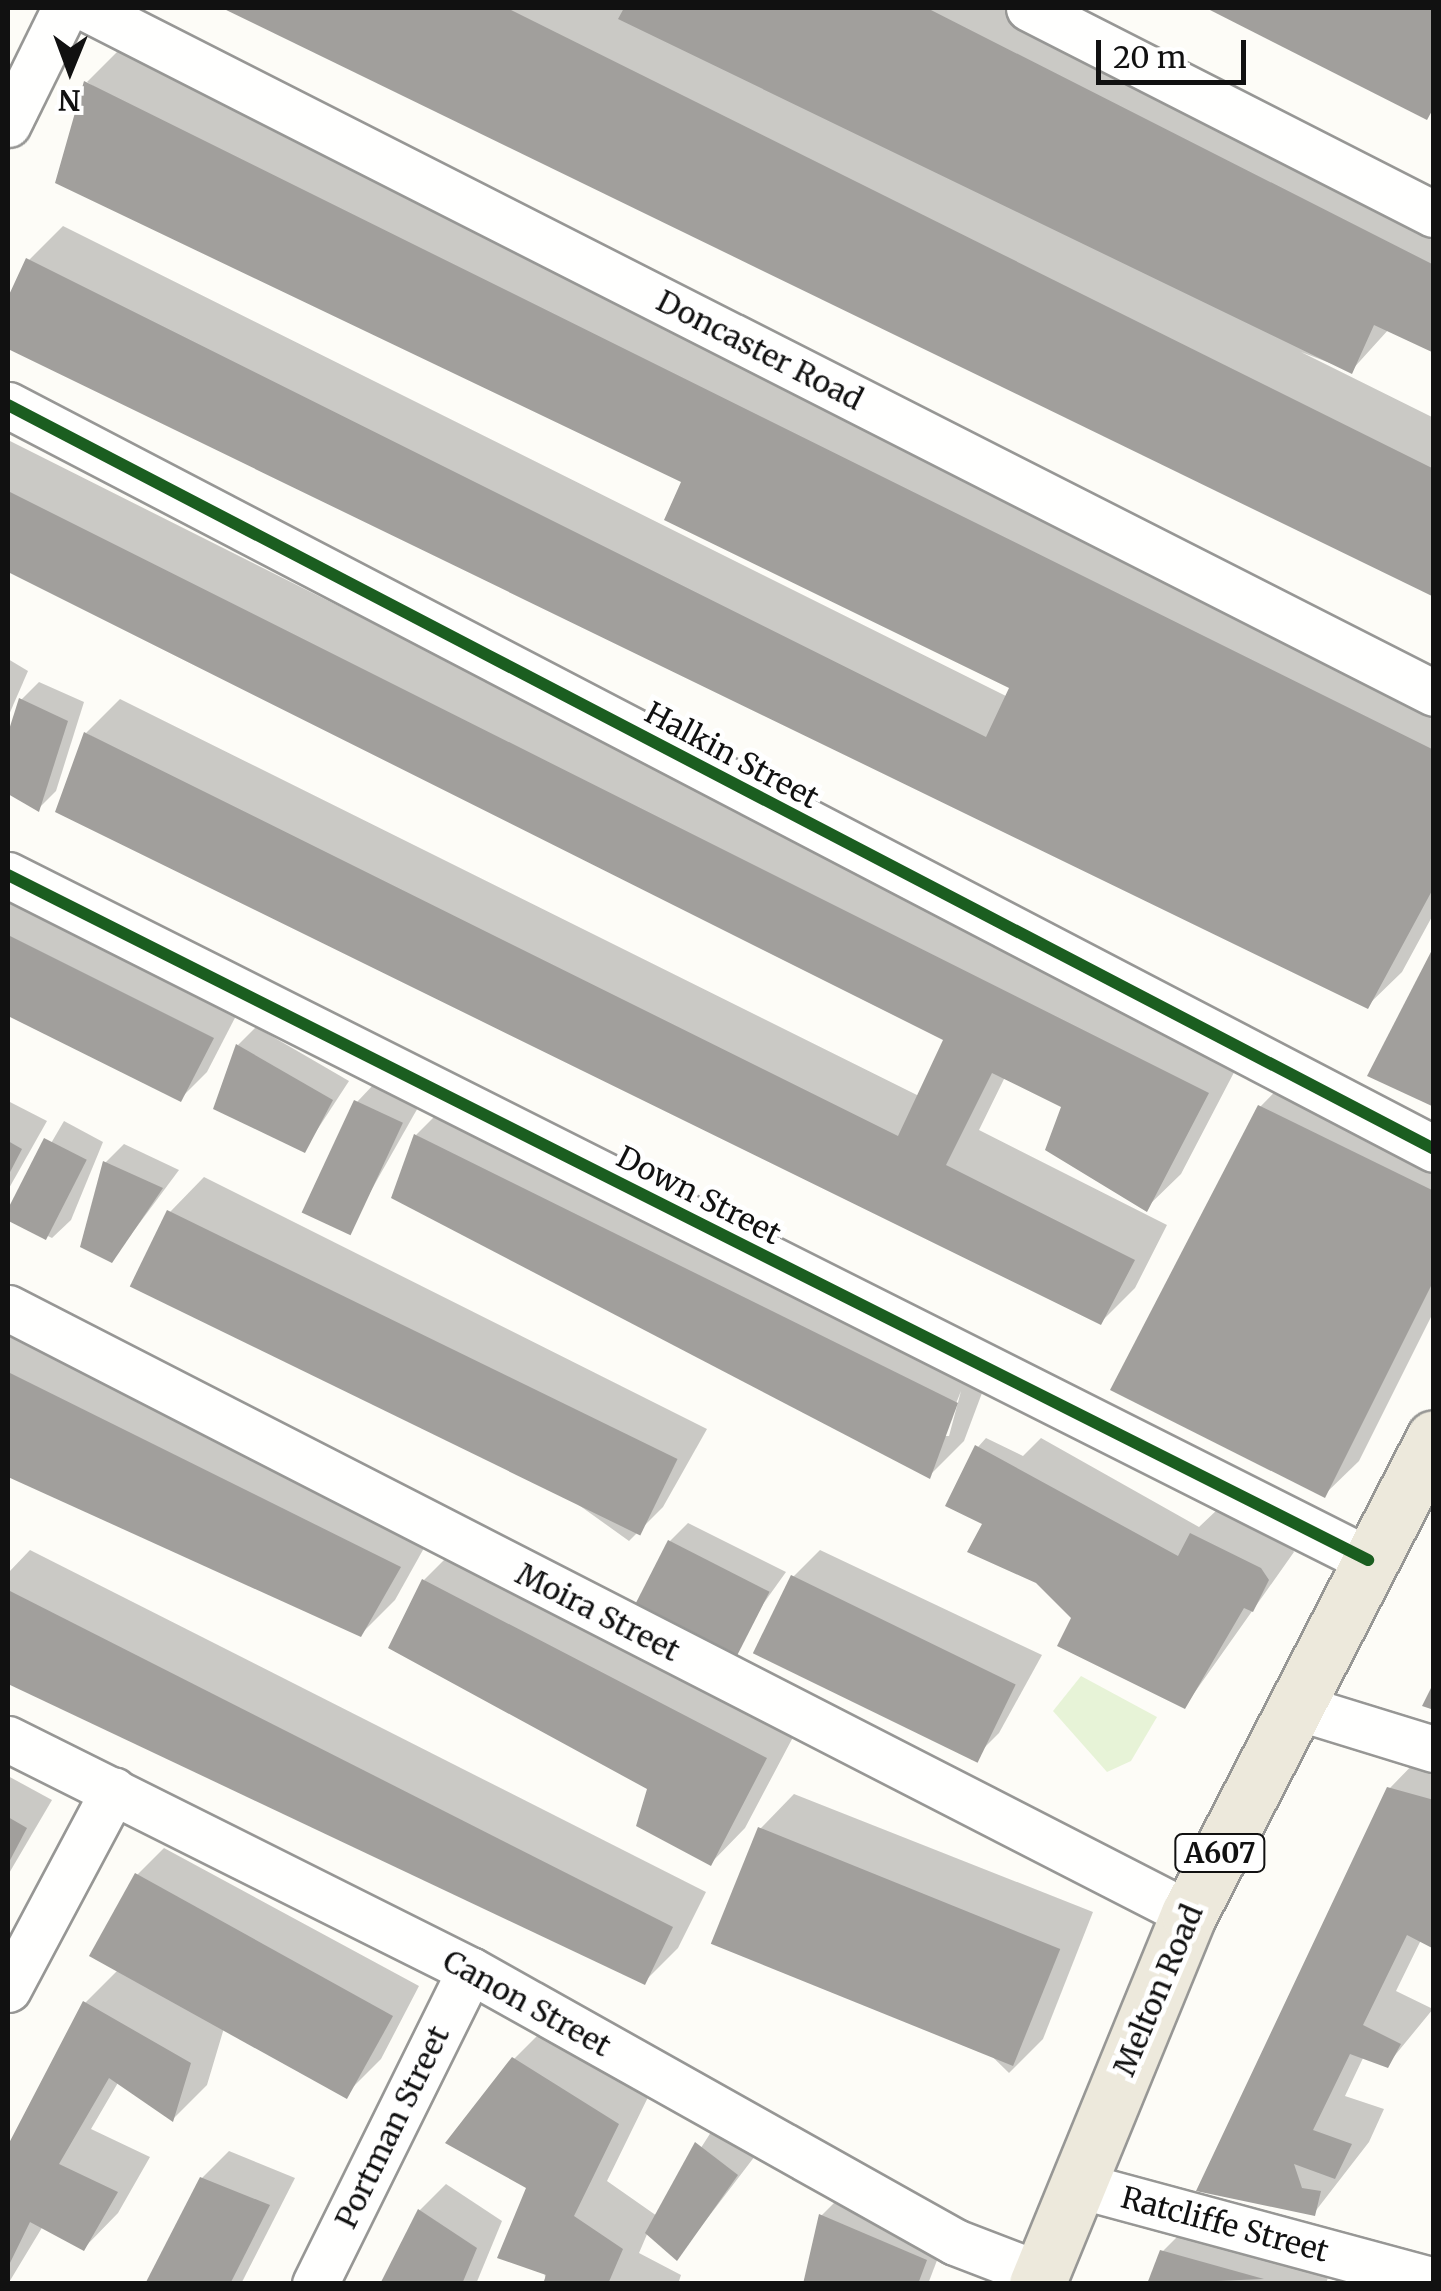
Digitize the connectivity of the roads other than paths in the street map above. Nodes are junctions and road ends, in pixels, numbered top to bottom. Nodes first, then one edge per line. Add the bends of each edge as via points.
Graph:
1 (65, 8) edge
2 (86, 8) edge
3 (1029, 8) edge
4 (8, 124) edge
5 (1434, 214) edge
6 (8, 406) edge
7 (1434, 693) edge
8 (8, 875) edge
9 (1434, 1150) edge
10 (8, 1308) edge
11 (1434, 1438) edge
12 (1368, 1560) junction
13 (1294, 1706) junction
14 (8, 1739) edge
15 (1434, 1749) edge
16 (114, 1790) junction
17 (1189, 1914) junction
18 (470, 1970) junction
19 (8, 1989) edge
20 (1074, 2184) junction
21 (1039, 2279) edge
22 (1434, 2281) edge
23 (315, 2284) edge

1 - 4 street
2 - 7 street, Doncaster Road
3 - 5 street
6 - 9 street, Halkin Street
8 - 12 street, Down Street
10 - 17 street, Moira Street
11 - 12 main road, Melton Road / A607
12 - 13 main road, Melton Road / A607
13 - 15 street
13 - 17 main road, Melton Road / A607
14 - 16 street, Canon Street
16 - 18 street, Canon Street
16 - 19 street
17 - 20 main road, Melton Road / A607
18 - 21 street, Canon Street via 956,2242
18 - 23 street, Portman Street
20 - 21 main road, Melton Road / A607
20 - 22 street, Ratcliffe Street

